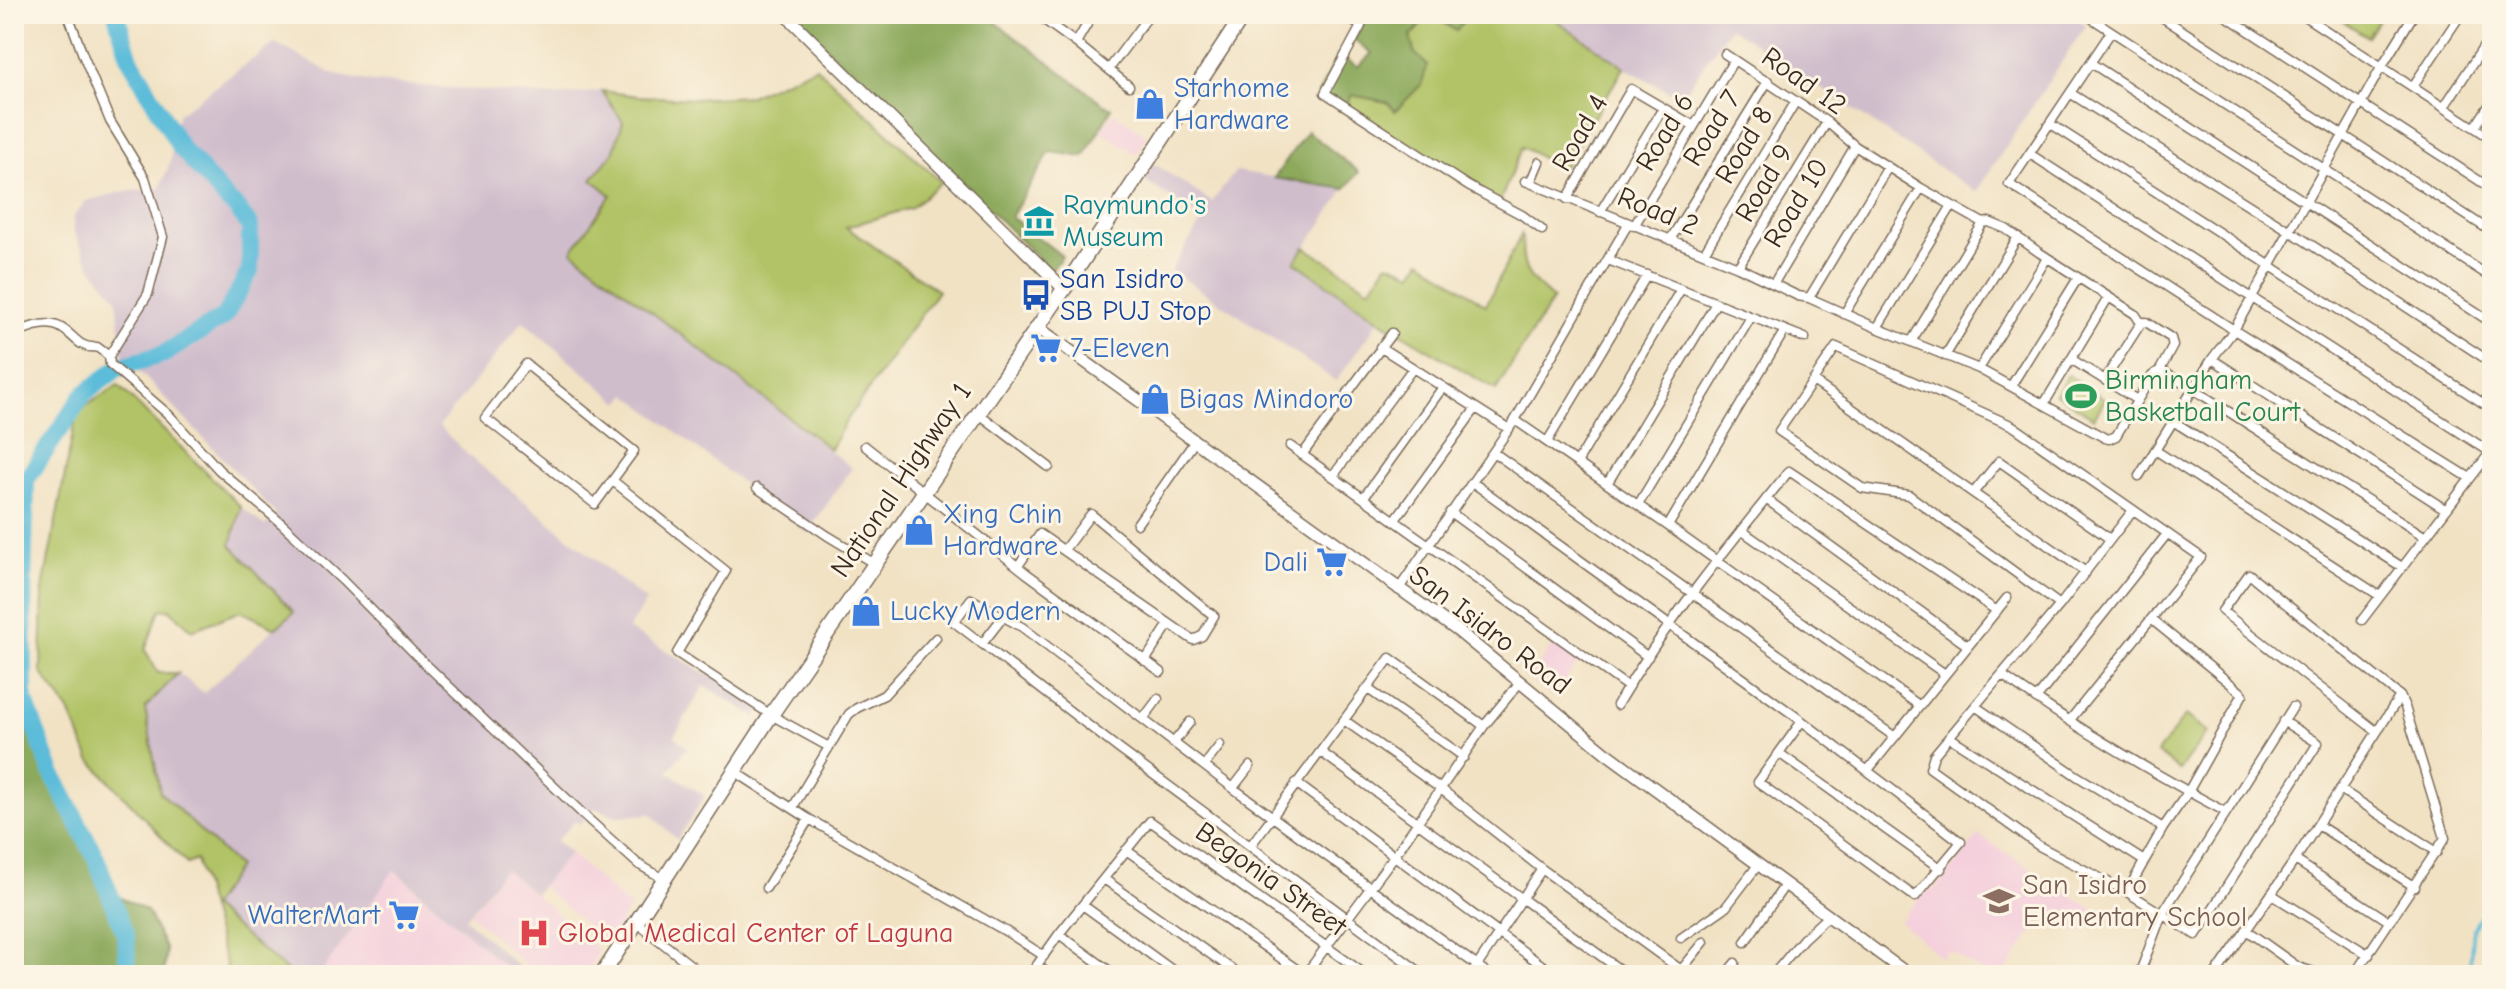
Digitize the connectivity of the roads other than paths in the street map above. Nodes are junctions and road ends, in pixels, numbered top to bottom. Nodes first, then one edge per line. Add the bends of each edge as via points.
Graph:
1 (68, 14) edge
2 (785, 14) edge
3 (1093, 14) edge
4 (1150, 14) edge
5 (1244, 14) edge
6 (1341, 14) edge
7 (2085, 14) edge
8 (2157, 14) edge
9 (2223, 14) edge
10 (2301, 14) edge
11 (2414, 14) edge
12 (2461, 14) edge
13 (1043, 16) edge
14 (2111, 32) junction
15 (2492, 34) edge
16 (1076, 43) junction
17 (1725, 54) dead end
18 (1734, 60) junction
19 (2091, 63) junction
20 (2382, 66) junction
21 (1109, 69) junction
22 (1768, 81) junction
23 (1129, 86) dead end
24 (2413, 86) junction
25 (2070, 93) junction
26 (1796, 101) junction
27 (2492, 101) edge
28 (2362, 103) junction
29 (2444, 107) junction
30 (1663, 108) junction
31 (1827, 122) junction
32 (2051, 124) junction
33 (1694, 126) junction
34 (2475, 127) junction
35 (2343, 136) junction
36 (2492, 139) edge
37 (1855, 146) junction
38 (2030, 154) junction
39 (1539, 162) dead end
40 (1888, 167) junction
41 (2324, 169) junction
42 (1921, 188) junction
43 (2492, 189) edge
44 (1567, 199) junction
45 (2306, 203) junction
46 (1951, 207) junction
47 (1600, 212) junction
48 (1983, 223) junction
49 (1631, 225) junction
50 (1542, 230) dead end
51 (2290, 231) junction
52 (2492, 232) edge
53 (2018, 237) junction
54 (1670, 240) junction
55 (1704, 253) junction
56 (2047, 258) junction
57 (1608, 260) junction
58 (2271, 265) junction
59 (1738, 267) junction
60 (1647, 275) junction
61 (2078, 278) junction
62 (2492, 278) edge
63 (1774, 283) junction
64 (1064, 289) junction
65 (1681, 289) junction
66 (1809, 298) junction
67 (2108, 298) junction
68 (2253, 298) junction
69 (1716, 303) junction
70 (1844, 314) junction
71 (1751, 317) junction
72 (2141, 323) junction
73 (2492, 323) edge
74 (1037, 327) junction
75 (1877, 328) junction
76 (1785, 330) junction
77 (2234, 330) junction
78 (21, 331) dead end
79 (1392, 333) dead end
80 (1805, 338) dead end
81 (1911, 342) junction
82 (1380, 347) junction
83 (109, 356) junction
84 (1945, 356) junction
85 (2071, 359) junction
86 (2212, 359) junction
87 (2492, 363) edge
88 (1413, 368) junction
89 (1979, 369) junction
90 (2160, 370) junction
91 (2105, 379) junction
92 (1813, 381) junction
93 (2011, 386) junction
94 (1443, 387) junction
95 (2193, 389) junction
96 (2137, 400) junction
97 (2044, 404) junction
98 (1476, 408) junction
99 (2492, 409) edge
100 (978, 413) junction
101 (1515, 420) junction
102 (2173, 421) junction
103 (1509, 429) junction
104 (1195, 441) junction
105 (1547, 442) junction
106 (865, 446) dead end
107 (1290, 446) dead end
108 (2155, 450) junction
109 (2491, 451) edge
110 (1493, 452) junction
111 (1302, 455) junction
112 (1577, 463) junction
113 (1049, 467) dead end
114 (1333, 476) junction
115 (2139, 476) dead end
116 (2470, 478) junction
117 (613, 481) junction
118 (1472, 482) junction
119 (1607, 484) junction
120 (757, 488) dead end
121 (1974, 492) junction
122 (925, 494) junction
123 (1364, 497) junction
124 (1766, 499) junction
125 (1638, 505) junction
126 (2445, 509) junction
127 (2133, 510) junction
128 (1450, 512) junction
129 (1395, 520) junction
130 (1137, 524) dead end
131 (1668, 526) junction
132 (1741, 530) junction
133 (2167, 534) junction
134 (2424, 536) junction
135 (2110, 539) junction
136 (1428, 544) junction
137 (1064, 550) junction
138 (1716, 561) junction
139 (876, 564) junction
140 (1018, 566) junction
141 (2402, 567) junction
142 (2086, 572) junction
143 (1398, 590) junction
144 (1694, 593) junction
145 (2380, 596) junction
146 (2007, 598) dead end
147 (2060, 605) junction
148 (1997, 611) junction
149 (1003, 617) junction
150 (2151, 619) junction
151 (2362, 620) dead end
152 (1169, 624) junction
153 (1670, 626) junction
154 (936, 638) dead end
155 (982, 644) junction
156 (1968, 646) junction
157 (1648, 657) junction
158 (1145, 661) junction
159 (1161, 672) dead end
160 (1945, 674) junction
161 (2002, 675) junction
162 (1521, 681) junction
163 (1628, 687) junction
164 (1368, 689) junction
165 (2400, 696) junction
166 (1158, 699) dead end
167 (2036, 699) junction
168 (1617, 705) dead end
169 (1920, 706) junction
170 (1975, 706) junction
171 (2293, 707) dead end
172 (771, 715) junction
173 (1143, 719) junction
174 (1344, 720) junction
175 (2070, 720) junction
176 (1802, 721) junction
177 (2283, 721) junction
178 (1190, 722) dead end
179 (1484, 726) junction
180 (2376, 731) junction
181 (1895, 737) junction
182 (1949, 737) junction
183 (1173, 743) junction
184 (1220, 745) dead end
185 (829, 747) junction
186 (1321, 752) junction
187 (1779, 753) junction
188 (1464, 757) junction
189 (1204, 766) junction
190 (1250, 766) dead end
191 (1868, 770) junction
192 (734, 771) junction
193 (1296, 783) junction
194 (1233, 788) junction
195 (1441, 789) junction
196 (2340, 789) junction
197 (2188, 792) junction
198 (793, 807) junction
199 (2226, 812) junction
200 (1273, 815) junction
201 (809, 819) junction
202 (1416, 822) junction
203 (2318, 825) junction
204 (2163, 828) junction
205 (1251, 845) junction
206 (1126, 850) junction
207 (2437, 852) junction
208 (1395, 855) junction
209 (2295, 860) junction
210 (2144, 861) junction
211 (1758, 865) junction
212 (1542, 869) junction
213 (1941, 869) junction
214 (664, 879) junction
215 (1104, 879) junction
216 (1785, 885) junction
217 (1370, 887) junction
218 (2415, 887) junction
219 (766, 888) dead end
220 (2127, 892) junction
221 (2271, 894) junction
222 (1522, 899) junction
223 (1084, 906) junction
224 (2162, 914) junction
225 (1828, 916) junction
226 (1346, 919) junction
227 (636, 922) junction
228 (2390, 922) junction
229 (2246, 930) junction
230 (1059, 934) junction
231 (1500, 935) junction
232 (1681, 938) dead end
233 (1704, 942) dead end
234 (1745, 942) dead end
235 (1326, 945) junction
236 (2369, 955) junction
237 (1044, 956) junction
238 (2492, 957) edge
239 (1735, 963) dead end
240 (1037, 965) junction
241 (1478, 966) junction
242 (2296, 971) edge
243 (1682, 973) edge
244 (602, 975) edge
245 (703, 975) edge
246 (1030, 975) edge
247 (1050, 975) edge
248 (1115, 975) edge
249 (1179, 975) edge
250 (1240, 975) edge
251 (1305, 975) edge
252 (1366, 975) edge
253 (1424, 975) edge
254 (1471, 975) edge
255 (1490, 975) edge
256 (1555, 975) edge
257 (1627, 975) edge
258 (1725, 975) edge
259 (1773, 975) edge
260 (1909, 975) edge
261 (2139, 975) edge
262 (2215, 975) edge
263 (2323, 975) edge
264 (2354, 975) edge
265 (2490, 975) edge

1 - 83 street via 110,121 145,178 163,237 148,294
2 - 64 street
3 - 16 street
4 - 21 street
5 - 64 highway, National Highway 1
6 - 50 street via 1361,26 1325,93
7 - 14 street
8 - 35 street
9 - 28 street
10 - 20 street
11 - 20 street
12 - 24 street
13 - 16 street
14 - 19 street
14 - 41 street
15 - 29 street
16 - 21 street
17 - 18 street, Road 12
18 - 22 street, Road 12
18 - 33 street, Road 6
19 - 25 street
19 - 45 street
20 - 24 street
20 - 28 street
21 - 23 street
22 - 26 street, Road 12
22 - 54 street, Road 7
24 - 29 street
25 - 32 street
25 - 51 street
26 - 31 street, Road 12
26 - 55 street, Road 8
27 - 34 street
28 - 35 street
28 - 43 street
29 - 34 street
30 - 33 street
30 - 44 street, Road 4 via 1631,89
30 - 47 street
31 - 37 street, Road 12
31 - 59 street, Road 9
32 - 38 street
32 - 58 street
33 - 49 street, Road 6
34 - 36 street
35 - 41 street
35 - 52 street
37 - 40 street, Road 12
37 - 63 street, Road 10
38 - 68 street
38 - 77 street via 2009,184
39 - 44 street, Road 2 via 1527,182
40 - 42 street, Road 12
40 - 66 street
41 - 45 street
41 - 62 street
42 - 46 street, Road 12
42 - 70 street
44 - 47 street, Road 2
45 - 51 street
45 - 73 street
46 - 48 street, Road 12
46 - 75 street
47 - 49 street, Road 2
48 - 53 street, Road 12
48 - 81 street
49 - 54 street, Road 2
49 - 57 street, Road 6
51 - 58 street
51 - 87 street
53 - 56 street, Road 12
53 - 84 street
54 - 55 street, Road 2
55 - 59 street, Road 2
56 - 61 street, Road 12
56 - 89 street
57 - 60 street
57 - 101 street, Road 6
58 - 68 street
58 - 99 street
59 - 63 street, Road 2
60 - 65 street
60 - 105 street
61 - 67 street, Road 12
61 - 93 street
63 - 66 street, Road 2
64 - 74 highway, National Highway 1
65 - 69 street
65 - 112 street
66 - 70 street, Road 2
67 - 72 street, Road 12
67 - 85 street
68 - 77 street
68 - 109 street
69 - 71 street
69 - 119 street
70 - 75 street, Road 2
71 - 76 street
71 - 125 street
72 - 90 street, Road 12 via 2173,341
72 - 91 street
74 - 100 highway, National Highway 1
74 - 104 street, San Isidro Road
75 - 81 street, Road 2
76 - 80 street
76 - 131 street
77 - 86 street
77 - 116 street
78 - 83 street via 37,324 64,327 82,345
79 - 82 street
81 - 84 street, Road 2
82 - 88 street
82 - 111 street
83 - 214 street via 110,364 169,415 219,470 343,581 587,818 638,864
84 - 89 street, Road 2
85 - 91 street
85 - 97 street
86 - 95 street
86 - 126 street
88 - 94 street
88 - 114 street
89 - 93 street, Road 2
90 - 95 street
90 - 96 street
91 - 96 street
92 - 121 street
92 - 127 street via 1836,347 2013,426
92 - 147 street via 1779,431 1862,488 1909,495
93 - 97 street, Road 2
94 - 98 street
94 - 123 street
95 - 102 street
95 - 134 street
96 - 97 street, Road 2 via 2109,439
98 - 103 street
98 - 129 street
100 - 113 street
100 - 122 highway, National Highway 1
101 - 103 street, Road 6
101 - 105 street
102 - 108 street
102 - 141 street
103 - 110 street, Road 6
104 - 130 street
104 - 143 street, San Isidro Road
105 - 112 street
106 - 122 street
107 - 111 street
108 - 115 street
108 - 145 street
109 - 116 street
110 - 118 street, Road 6
110 - 144 street
111 - 114 street
112 - 119 street
114 - 123 street
116 - 126 street
117 - 117 street via 595,504 485,418 526,364 634,451
117 - 172 street via 726,571 677,653
118 - 128 street, Road 6
118 - 153 street
119 - 125 street
120 - 139 street
121 - 135 street via 1999,461
121 - 142 street
122 - 139 highway, National Highway 1
122 - 140 street
123 - 129 street
124 - 132 street
124 - 148 street via 1789,471
124 - 156 street
125 - 131 street
126 - 134 street
127 - 133 street
127 - 135 street
128 - 136 street, Road 6
128 - 157 street
129 - 136 street
131 - 138 street
132 - 138 street
132 - 160 street
133 - 150 street via 2201,557
133 - 167 street
134 - 141 street
135 - 142 street
136 - 143 street, Road 6
136 - 163 street
137 - 140 street via 1040,534
137 - 152 street
137 - 152 street via 1091,514 1214,616 1202,636 1193,640
138 - 144 street
138 - 169 street
139 - 172 highway, National Highway 1
140 - 158 street
141 - 145 street
142 - 147 street
143 - 162 street, San Isidro Road
144 - 153 street
144 - 181 street
145 - 151 street
146 - 148 street
147 - 161 street
148 - 156 street
149 - 155 street
149 - 155 street via 971,599 954,622
149 - 173 street
150 - 175 street
150 - 197 street via 2243,694
152 - 158 street
153 - 157 street
153 - 176 street
154 - 185 street via 884,695 849,714
155 - 205 street
156 - 160 street
157 - 163 street
158 - 159 street
160 - 169 street
161 - 167 street
161 - 170 street
162 - 179 street
162 - 211 street, San Isidro Road via 1605,752
163 - 168 street
164 - 174 street
164 - 179 street via 1390,658
164 - 188 street
165 - 180 street
165 - 180 street via 2249,574 2222,611
165 - 207 street via 2445,838
166 - 173 street
167 - 175 street
169 - 181 street
170 - 182 street
170 - 204 street
171 - 177 street
172 - 185 street
172 - 192 highway, National Highway 1
173 - 183 street
174 - 186 street
174 - 195 street
175 - 197 street
176 - 187 street
176 - 191 street
177 - 199 street
177 - 224 street via 2318,743 2196,935
178 - 183 street
179 - 188 street
180 - 196 street
181 - 191 street
182 - 210 street
182 - 220 street via 1930,768 2039,846
183 - 189 street
184 - 189 street
185 - 198 street
186 - 193 street
186 - 202 street
187 - 213 street
187 - 213 street via 1758,782 1915,897
188 - 195 street
189 - 194 street
190 - 194 street
191 - 213 street via 1961,842
192 - 198 street
192 - 214 highway, National Highway 1
193 - 200 street
193 - 208 street
194 - 200 street
195 - 202 street
195 - 212 street
196 - 203 street
196 - 207 street
197 - 199 street
197 - 204 street
198 - 201 street
199 - 224 street
200 - 205 street
200 - 217 street
201 - 219 street
201 - 237 street
202 - 208 street
202 - 222 street
203 - 209 street
203 - 218 street
204 - 210 street
205 - 226 street
206 - 215 street
206 - 235 street, Begonia Street via 1150,821
206 - 251 street
207 - 218 street
208 - 217 street
208 - 231 street
209 - 221 street
209 - 228 street
210 - 220 street
211 - 216 street, San Isidro Road
211 - 232 street via 1726,907
212 - 222 street
212 - 243 street
214 - 227 highway, National Highway 1
215 - 223 street
215 - 250 street
216 - 225 street, San Isidro Road
216 - 234 street
217 - 226 street
217 - 241 street
218 - 228 street
220 - 224 street
221 - 229 street
221 - 236 street
222 - 231 street
222 - 257 street
223 - 230 street
223 - 249 street
224 - 261 street
225 - 259 street
225 - 260 street, San Isidro Road
226 - 235 street
226 - 253 street
227 - 244 highway, National Highway 1
227 - 245 street
228 - 236 street
229 - 242 street
229 - 262 street
230 - 237 street
230 - 248 street
231 - 241 street
231 - 256 street
233 - 243 street
235 - 251 street
235 - 252 street, Begonia Street
236 - 264 street
237 - 240 street
238 - 265 street
239 - 258 street
240 - 246 street
240 - 247 street
241 - 254 street
241 - 255 street
242 - 263 street

